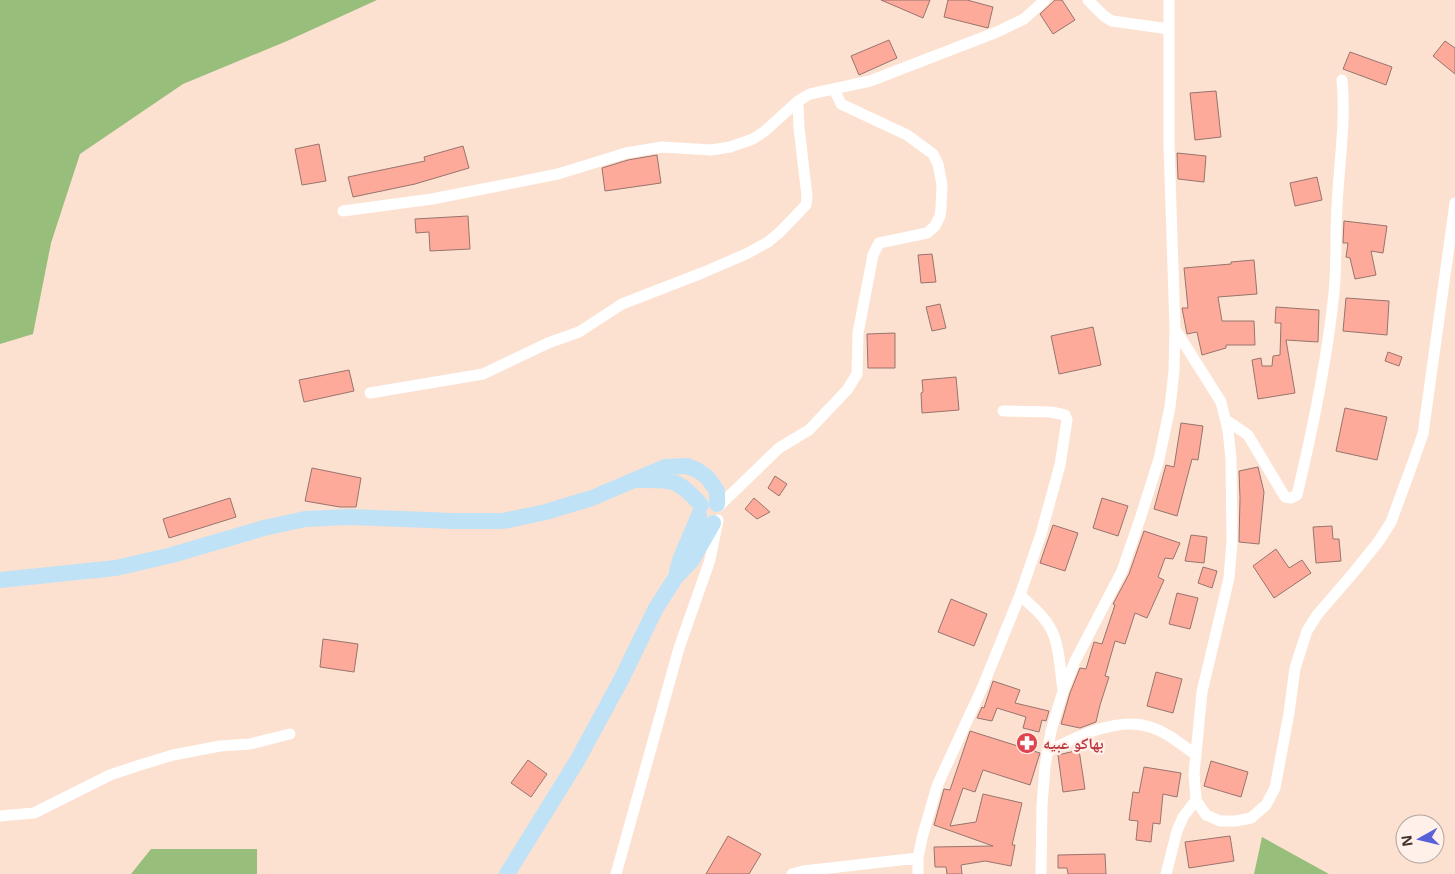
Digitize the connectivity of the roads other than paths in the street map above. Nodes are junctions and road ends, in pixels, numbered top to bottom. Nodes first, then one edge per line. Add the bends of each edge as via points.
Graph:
1 (1045, 0) edge
2 (1088, 0) edge
3 (1168, 0) edge
4 (1169, 29) junction
5 (1342, 80) dead end
6 (834, 89) junction
7 (798, 101) junction
8 (1455, 203) edge
9 (343, 211) dead end
10 (1175, 330) junction
11 (370, 394) dead end
12 (1003, 411) dead end
13 (1226, 420) junction
14 (636, 480) junction
15 (711, 512) junction
16 (0, 580) edge
17 (1020, 595) junction
18 (1063, 692) junction
19 (290, 734) dead end
20 (1047, 752) junction
21 (1196, 755) junction
22 (1196, 800) junction
23 (0, 816) edge
24 (918, 858) junction
25 (506, 874) edge
26 (616, 874) edge
27 (792, 874) edge
28 (918, 874) edge
29 (1041, 874) edge
30 (1166, 874) edge

1 - 6 street via 1024,20 997,32 870,81
2 - 4 street via 1112,21
3 - 4 street
4 - 10 street
5 - 13 street via 1344,106 1329,341 1297,495 1286,497 1248,435
6 - 7 street via 810,94
6 - 15 street via 841,104 907,134 933,154 942,185 940,216 927,234 879,243 873,255 858,333 857,374 846,390 809,430 779,448
7 - 9 street via 765,131 730,147 711,150 662,148 626,153 558,174 432,199
7 - 11 street via 798,128 808,196 806,205 768,242 702,273 622,304 579,332 483,374
8 - 22 street via 1423,434 1391,522 1307,631 1295,668 1275,788 1266,805 1251,818 1220,820 1206,815
10 - 13 street via 1221,402
10 - 18 street via 1170,407 1142,516 1122,571
12 - 17 street via 1060,413 1067,420 1060,465
13 - 21 street via 1231,459 1229,578 1202,692
14 - 15 main road via 677,483 687,488
14 - 15 main road via 665,467 692,467 712,482 717,491
14 - 16 main road via 592,498 502,521 350,517 305,520 116,568
15 - 25 main road via 692,560 676,577 656,608 576,761
15 - 26 street via 710,560 679,648
17 - 18 street via 1052,630
17 - 24 street via 937,786
18 - 20 street
19 - 23 street via 140,765 110,775 34,814
20 - 21 street via 1083,735 1127,724 1150,726
20 - 29 street
21 - 22 street
22 - 30 street via 1177,831
24 - 27 street
24 - 28 street

